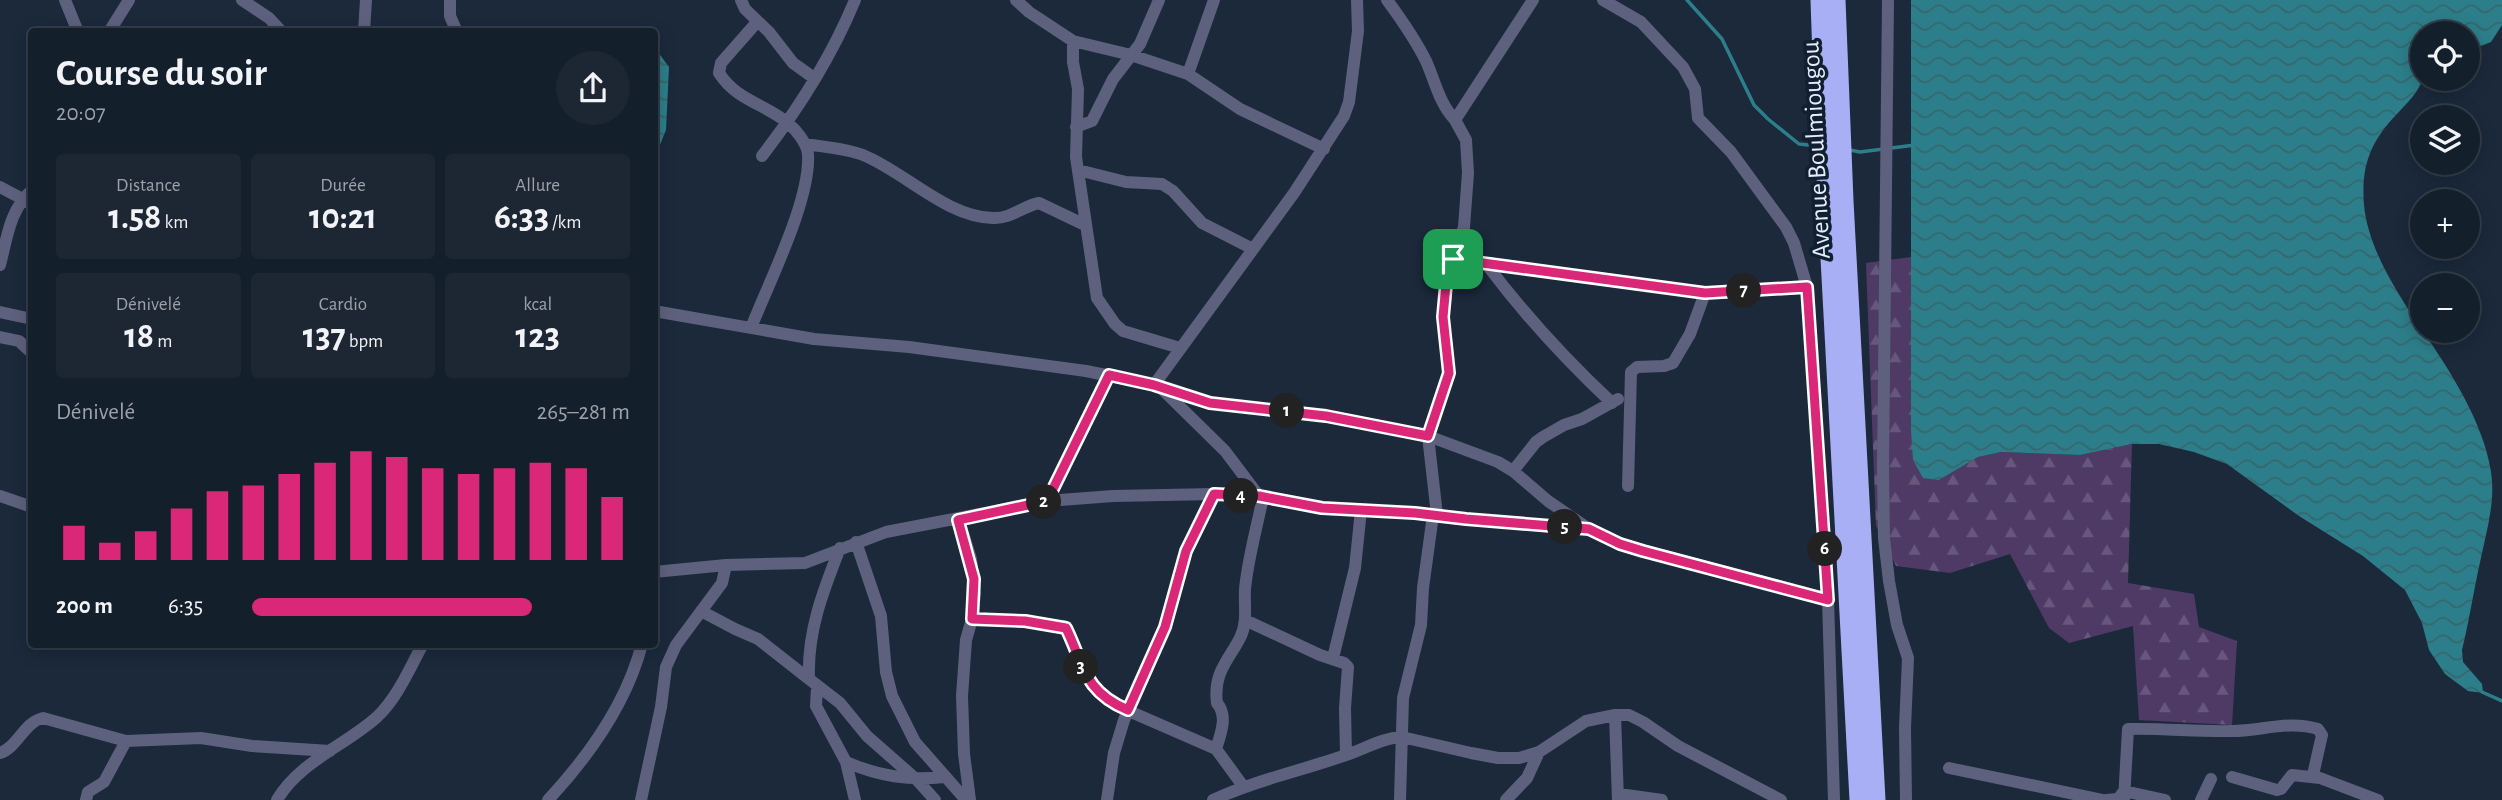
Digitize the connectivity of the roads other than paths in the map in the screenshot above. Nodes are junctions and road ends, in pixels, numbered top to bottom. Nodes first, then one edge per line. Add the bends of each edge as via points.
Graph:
1 (65, 0) edge
2 (129, 0) edge
3 (242, 0) edge
4 (366, 0) edge
5 (450, 0) edge
6 (741, 0) edge
7 (855, 0) edge
8 (1016, 0) edge
9 (1159, 0) edge
10 (1214, 0) edge
11 (1357, 0) edge
12 (1387, 0) edge
13 (1533, 0) edge
14 (1603, 0) edge
15 (1820, 0) edge
16 (1836, 0) edge
17 (1888, 0) edge
18 (757, 22) junction
19 (76, 28) edge
20 (112, 28) edge
21 (278, 28) edge
22 (364, 28) edge
23 (455, 28) edge
24 (1073, 41) junction
25 (1132, 55) junction
26 (1188, 74) junction
27 (814, 78) junction
28 (1832, 113) junction
29 (1455, 120) junction
30 (788, 123) junction
31 (1076, 127) junction
32 (805, 144) junction
33 (1324, 149) junction
34 (762, 156) dead end
35 (1078, 170) junction
36 (0, 187) edge
37 (26, 202) edge
38 (1835, 202) junction
39 (1085, 225) junction
40 (1253, 249) junction
41 (1453, 259) junction
42 (0, 265) edge
43 (1487, 265) junction
44 (1807, 287) junction
45 (1705, 293) junction
46 (658, 311) edge
47 (0, 312) edge
48 (28, 318) edge
49 (751, 328) junction
50 (0, 337) edge
51 (1180, 348) junction
52 (28, 349) edge
53 (1109, 375) junction
54 (1157, 386) junction
55 (1629, 390) junction
56 (1612, 403) junction
57 (1428, 436) junction
58 (1513, 471) junction
59 (1628, 486) dead end
60 (1214, 494) junction
61 (0, 496) edge
62 (1261, 497) junction
63 (1047, 501) junction
64 (28, 506) edge
65 (1361, 510) junction
66 (1435, 515) junction
67 (958, 520) junction
68 (1589, 529) junction
69 (856, 542) junction
70 (840, 548) junction
71 (726, 565) junction
72 (658, 572) edge
73 (1828, 600) junction
74 (701, 611) junction
75 (972, 619) junction
76 (1245, 620) junction
77 (421, 648) edge
78 (641, 648) edge
79 (1333, 658) junction
80 (813, 683) junction
81 (1128, 710) junction
82 (1615, 715) junction
83 (1402, 737) junction
84 (127, 741) junction
85 (1216, 749) junction
86 (330, 751) junction
87 (1539, 752) junction
88 (0, 753) edge
89 (1346, 755) junction
90 (846, 762) junction
91 (1949, 768) dead end
92 (2313, 775) junction
93 (944, 777) junction
94 (2232, 777) dead end
95 (2211, 779) dead end
96 (918, 780) junction
97 (1243, 786) junction
98 (2279, 794) edge
99 (2124, 795) edge
100 (1619, 797) edge
101 (86, 800) edge
102 (278, 800) edge
103 (548, 800) edge
104 (641, 800) edge
105 (855, 800) edge
106 (935, 800) edge
107 (968, 800) edge
108 (1107, 800) edge
109 (1213, 800) edge
110 (1400, 800) edge
111 (1507, 800) edge
112 (1662, 800) edge
113 (1781, 800) edge
114 (1834, 800) edge
115 (1859, 800) edge
116 (1876, 800) edge
117 (1906, 800) edge
118 (2105, 800) edge
119 (2165, 800) edge
120 (2201, 800) edge
121 (2378, 800) edge

1 - 19 street
2 - 20 street
3 - 21 street
4 - 22 street
5 - 23 street
6 - 18 street
7 - 27 street
8 - 24 street
9 - 25 street
10 - 26 street
11 - 33 street via 1349,102
12 - 29 street via 1419,48
13 - 29 street
14 - 44 street via 1641,22 1683,67 1695,89 1698,118 1731,152 1786,227
15 - 28 highway, Avenue Boulmiougou
16 - 28 highway, Avenue Boulmiougou
17 - 117 street via 1884,538 1897,625 1908,658
18 - 27 street via 793,63
18 - 30 street via 721,63 719,73 733,91
24 - 25 street
24 - 31 street
25 - 26 street
25 - 31 street via 1113,79 1092,121
26 - 33 street via 1240,109
27 - 30 street
28 - 38 highway, Avenue Boulmiougou
29 - 41 street via 1466,140 1468,173 1464,227
30 - 32 street
30 - 34 street
31 - 35 street
32 - 39 street via 861,154 982,218 1007,216 1039,203
32 - 49 street via 808,155 799,208
33 - 40 street
35 - 39 street
35 - 40 street via 1126,182 1162,184 1199,221
36 - 37 street
37 - 42 street via 14,212
38 - 115 highway, Avenue Boulmiougou
38 - 116 highway, Avenue Boulmiougou
39 - 51 street via 1097,299 1115,324
40 - 51 street
41 - 43 street
41 - 57 street via 1443,317 1449,373
43 - 45 street
43 - 56 street
44 - 45 street
44 - 73 street
45 - 55 street via 1673,363 1633,369
46 - 49 street
47 - 48 street
49 - 53 street
50 - 52 street via 19,341
51 - 54 street
53 - 54 street
53 - 63 street
54 - 57 street via 1210,403 1326,416
54 - 62 street via 1225,451
55 - 56 street
55 - 59 street
56 - 58 street via 1543,437
57 - 58 street via 1481,454
57 - 66 street
58 - 68 street
60 - 62 street
60 - 63 street
60 - 81 street via 1186,551 1165,627
61 - 64 street
62 - 65 street
62 - 76 street via 1247,577
63 - 67 street
65 - 66 street
65 - 79 street via 1355,568
66 - 68 street
66 - 83 street via 1421,625 1403,698
67 - 69 street
67 - 75 street via 974,579
68 - 73 street via 1643,551
69 - 70 street
69 - 93 street via 881,616 892,696 915,742
70 - 71 street via 794,565
70 - 80 street via 813,622 808,648
71 - 72 street
71 - 74 street via 722,583
73 - 114 street
74 - 80 street via 758,639
74 - 104 street via 666,667
75 - 81 street via 1066,628 1080,665 1095,687
75 - 107 street via 965,640 962,696
76 - 79 street
76 - 85 street via 1218,678 1217,703 1224,718
77 - 86 street via 388,706
78 - 103 street via 628,687 611,717
79 - 89 street via 1348,667
80 - 90 street via 818,712
80 - 96 street via 840,703 867,736
81 - 85 street
81 - 108 street via 1114,753
82 - 87 street via 1579,724
82 - 100 street
82 - 113 street via 1643,722 1678,746
83 - 87 street via 1497,758
83 - 89 street via 1378,741
83 - 110 street
84 - 86 street via 201,738
84 - 88 street via 43,718 35,719
84 - 101 street via 104,782 88,792
85 - 97 street
86 - 102 street via 288,785
87 - 111 street via 1527,778
89 - 97 street
90 - 96 street via 872,773
90 - 105 street
91 - 118 street
92 - 98 street via 2292,775
92 - 99 street via 2322,735 2306,725 2234,732 2128,729
92 - 121 street
93 - 96 street
93 - 107 street
94 - 98 street
95 - 120 street
96 - 106 street
97 - 109 street
99 - 118 street
99 - 119 street
100 - 112 street

